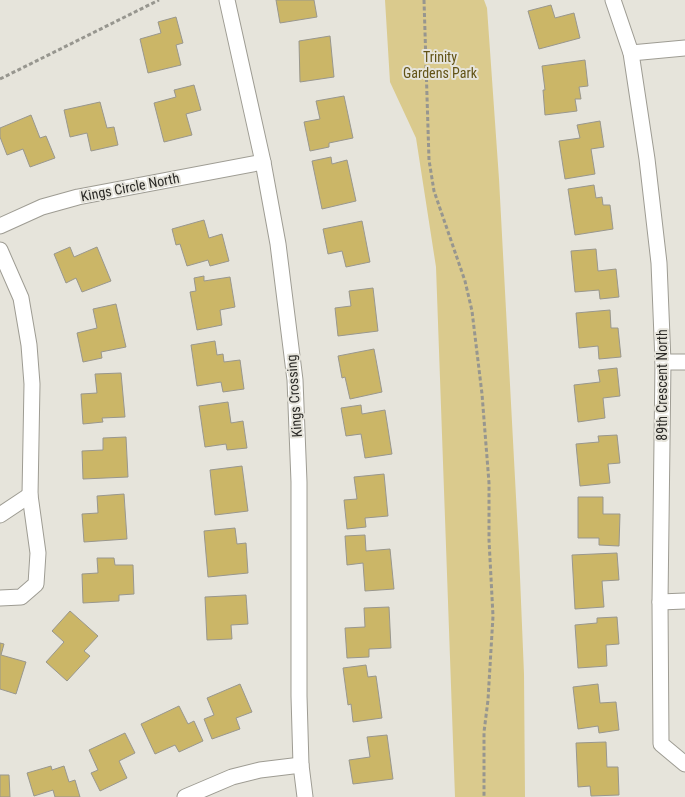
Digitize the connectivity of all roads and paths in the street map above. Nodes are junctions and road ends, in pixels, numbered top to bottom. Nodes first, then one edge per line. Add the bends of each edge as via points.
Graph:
1 (159, 0) edge
2 (227, 0) edge
3 (424, 0) edge
4 (613, 0) edge
5 (685, 48) edge
6 (631, 53) junction
7 (0, 79) edge
8 (263, 162) junction
9 (0, 226) edge
10 (0, 250) edge
11 (663, 362) junction
12 (685, 362) edge
13 (30, 495) junction
14 (0, 515) edge
15 (0, 598) edge
16 (685, 601) edge
17 (660, 602) junction
18 (685, 764) edge
19 (301, 765) junction
20 (185, 797) edge
21 (305, 797) edge
22 (484, 797) edge

1 - 7 path
2 - 8 street, Kings Crossing
3 - 22 path via 431,176 472,312 487,450 493,616 484,732
4 - 6 street, 89th Crescent North
5 - 6 street
6 - 11 street, 89th Crescent North via 659,263
8 - 9 street, Kings Circle North via 78,197 42,207
8 - 19 street, Kings Crossing via 278,244 295,380
10 - 13 street via 21,298 29,345 32,384
11 - 12 street
11 - 17 street, 89th Crescent North
13 - 14 street
13 - 15 street via 38,554 36,584 21,597
16 - 17 street
17 - 18 street, 89th Crescent North via 660,744
19 - 20 street via 232,777
19 - 21 street, Kings Crossing

